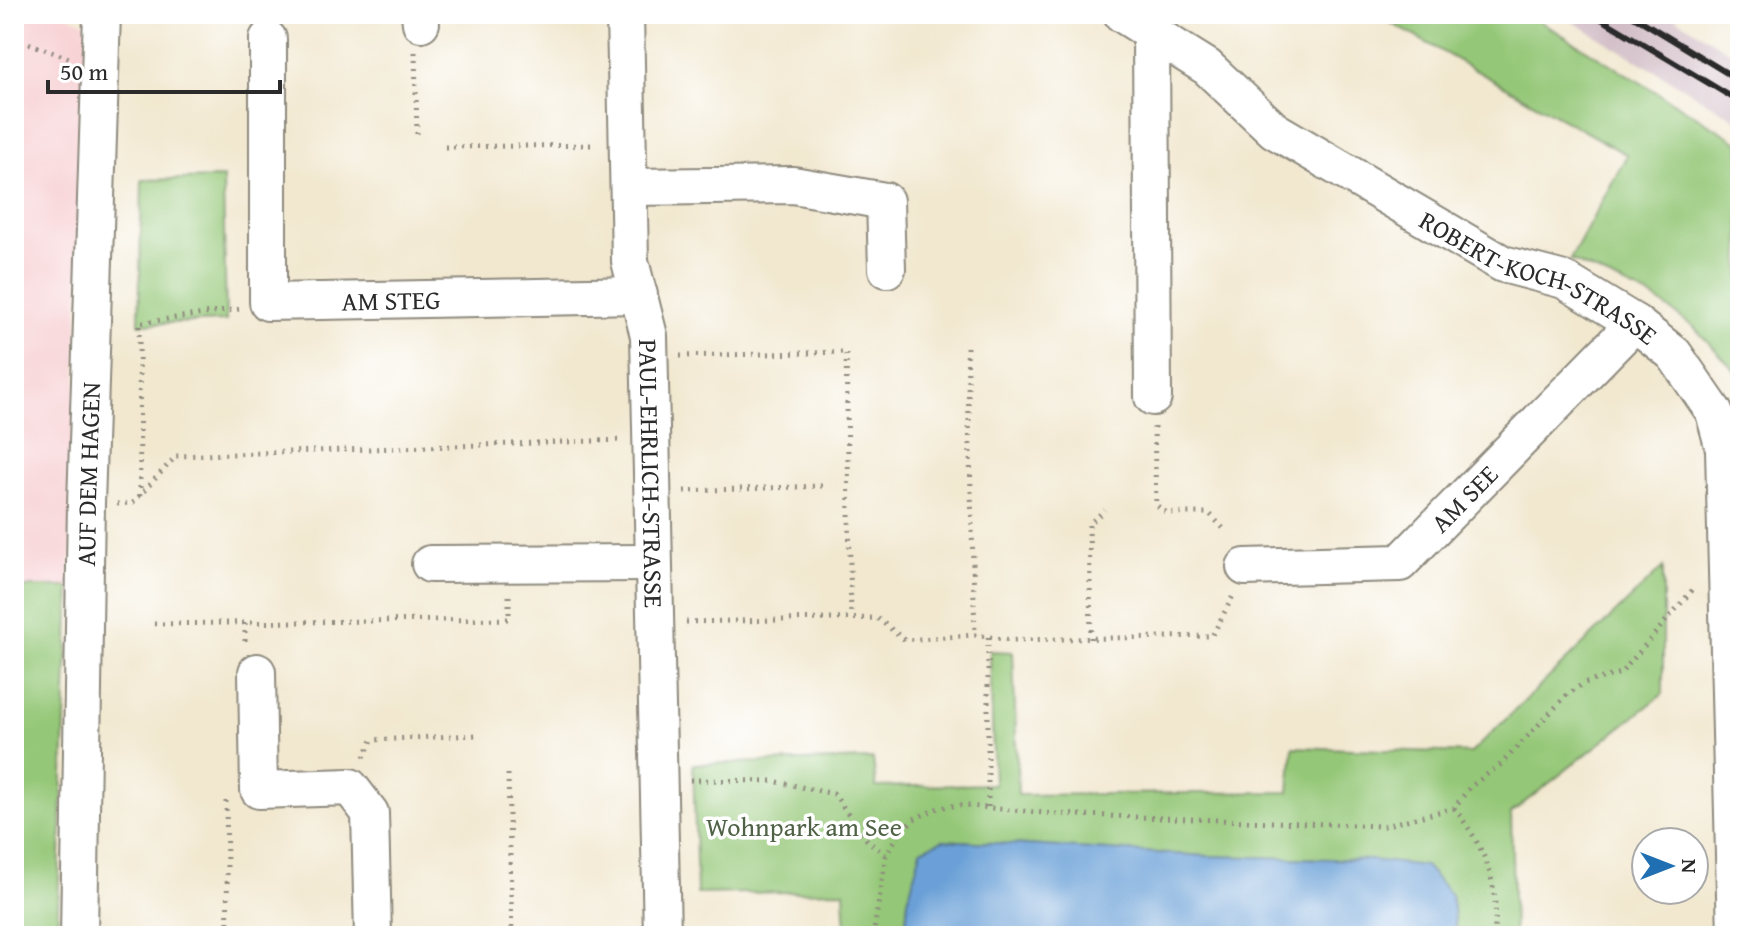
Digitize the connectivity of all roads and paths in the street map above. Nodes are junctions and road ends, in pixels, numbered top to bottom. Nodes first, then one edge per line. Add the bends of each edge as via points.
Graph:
1 (102, 14) edge
2 (554, 14) edge
3 (625, 14) edge
4 (431, 18) edge
5 (1136, 23) edge
6 (14, 38) edge
7 (268, 39) dead end
8 (100, 69) junction
9 (417, 135) dead end
10 (628, 144) junction
11 (445, 147) dead end
12 (629, 187) junction
13 (887, 269) dead end
14 (639, 295) junction
15 (268, 302) junction
16 (1635, 323) junction
17 (967, 347) dead end
18 (649, 357) junction
19 (1153, 397) joint
20 (650, 440) junction
21 (822, 486) dead end
22 (651, 492) junction
23 (140, 496) junction
24 (86, 504) junction
25 (1105, 510) dead end
26 (1223, 528) dead end
27 (652, 563) junction
28 (430, 564) dead end
29 (508, 565) junction
30 (1245, 567) joint
31 (1727, 582) junction
32 (851, 617) junction
33 (653, 623) junction
34 (154, 624) dead end
35 (975, 635) junction
36 (988, 637) junction
37 (1091, 639) junction
38 (257, 672) dead end
39 (1735, 680) edge
40 (476, 735) dead end
41 (508, 774) dead end
42 (656, 780) junction
43 (350, 787) junction
44 (259, 790) junction
45 (988, 808) junction
46 (1454, 808) junction
47 (1737, 851) edge
48 (886, 856) junction
49 (79, 936) edge
50 (228, 936) edge
51 (373, 936) edge
52 (512, 936) edge
53 (662, 936) edge
54 (873, 936) edge
55 (1494, 936) edge
56 (1736, 936) edge

1 - 8 street, AUF DEM HAGEN
2 - 4 path
3 - 10 street, PAUL-EHRLICH-STRASSE
4 - 9 path via 414,24
5 - 16 street, ROBERT-KOCH-STRASSE via 1207,67 1274,130 1503,264 1564,280
5 - 19 street
6 - 8 path
7 - 15 street
8 - 24 street, AUF DEM HAGEN
10 - 11 path
10 - 12 street, PAUL-EHRLICH-STRASSE
12 - 13 street via 793,185 885,201
12 - 14 street, PAUL-EHRLICH-STRASSE via 630,261
14 - 15 street, AM STEG
14 - 18 street, PAUL-EHRLICH-STRASSE
15 - 23 path via 216,315 139,323
16 - 30 street, AM SEE via 1400,563
16 - 31 street, ROBERT-KOCH-STRASSE via 1674,354 1714,412 1724,449
17 - 35 path
18 - 20 street, PAUL-EHRLICH-STRASSE
18 - 32 path via 846,352
19 - 26 path via 1156,505 1167,513 1209,513
20 - 22 street, PAUL-EHRLICH-STRASSE
20 - 23 path via 176,456
21 - 22 path
22 - 27 street, PAUL-EHRLICH-STRASSE
23 - 24 path via 133,503
24 - 49 street, AUF DEM HAGEN
25 - 37 path via 1089,524
27 - 29 street
27 - 33 street, PAUL-EHRLICH-STRASSE
28 - 29 street
29 - 34 path via 509,619
30 - 37 path via 1212,636
31 - 39 street, ROBERT-KOCH-STRASSE
31 - 46 path via 1696,586 1621,673 1584,683 1567,695
32 - 33 path
32 - 35 path via 877,618 905,640
33 - 42 street, PAUL-EHRLICH-STRASSE
35 - 36 path
36 - 37 path
36 - 45 path
38 - 44 street
39 - 47 street, ROBERT-KOCH-STRASSE
40 - 43 path via 372,740
41 - 52 path
42 - 48 path via 773,781 834,794 867,840
42 - 53 street, PAUL-EHRLICH-STRASSE
43 - 44 street
43 - 51 street via 370,813
44 - 50 path via 226,794
45 - 46 path via 1383,826
45 - 48 path via 938,808 914,819
46 - 55 path via 1494,878
47 - 56 street, ROBERT-KOCH-STRASSE
48 - 54 path

